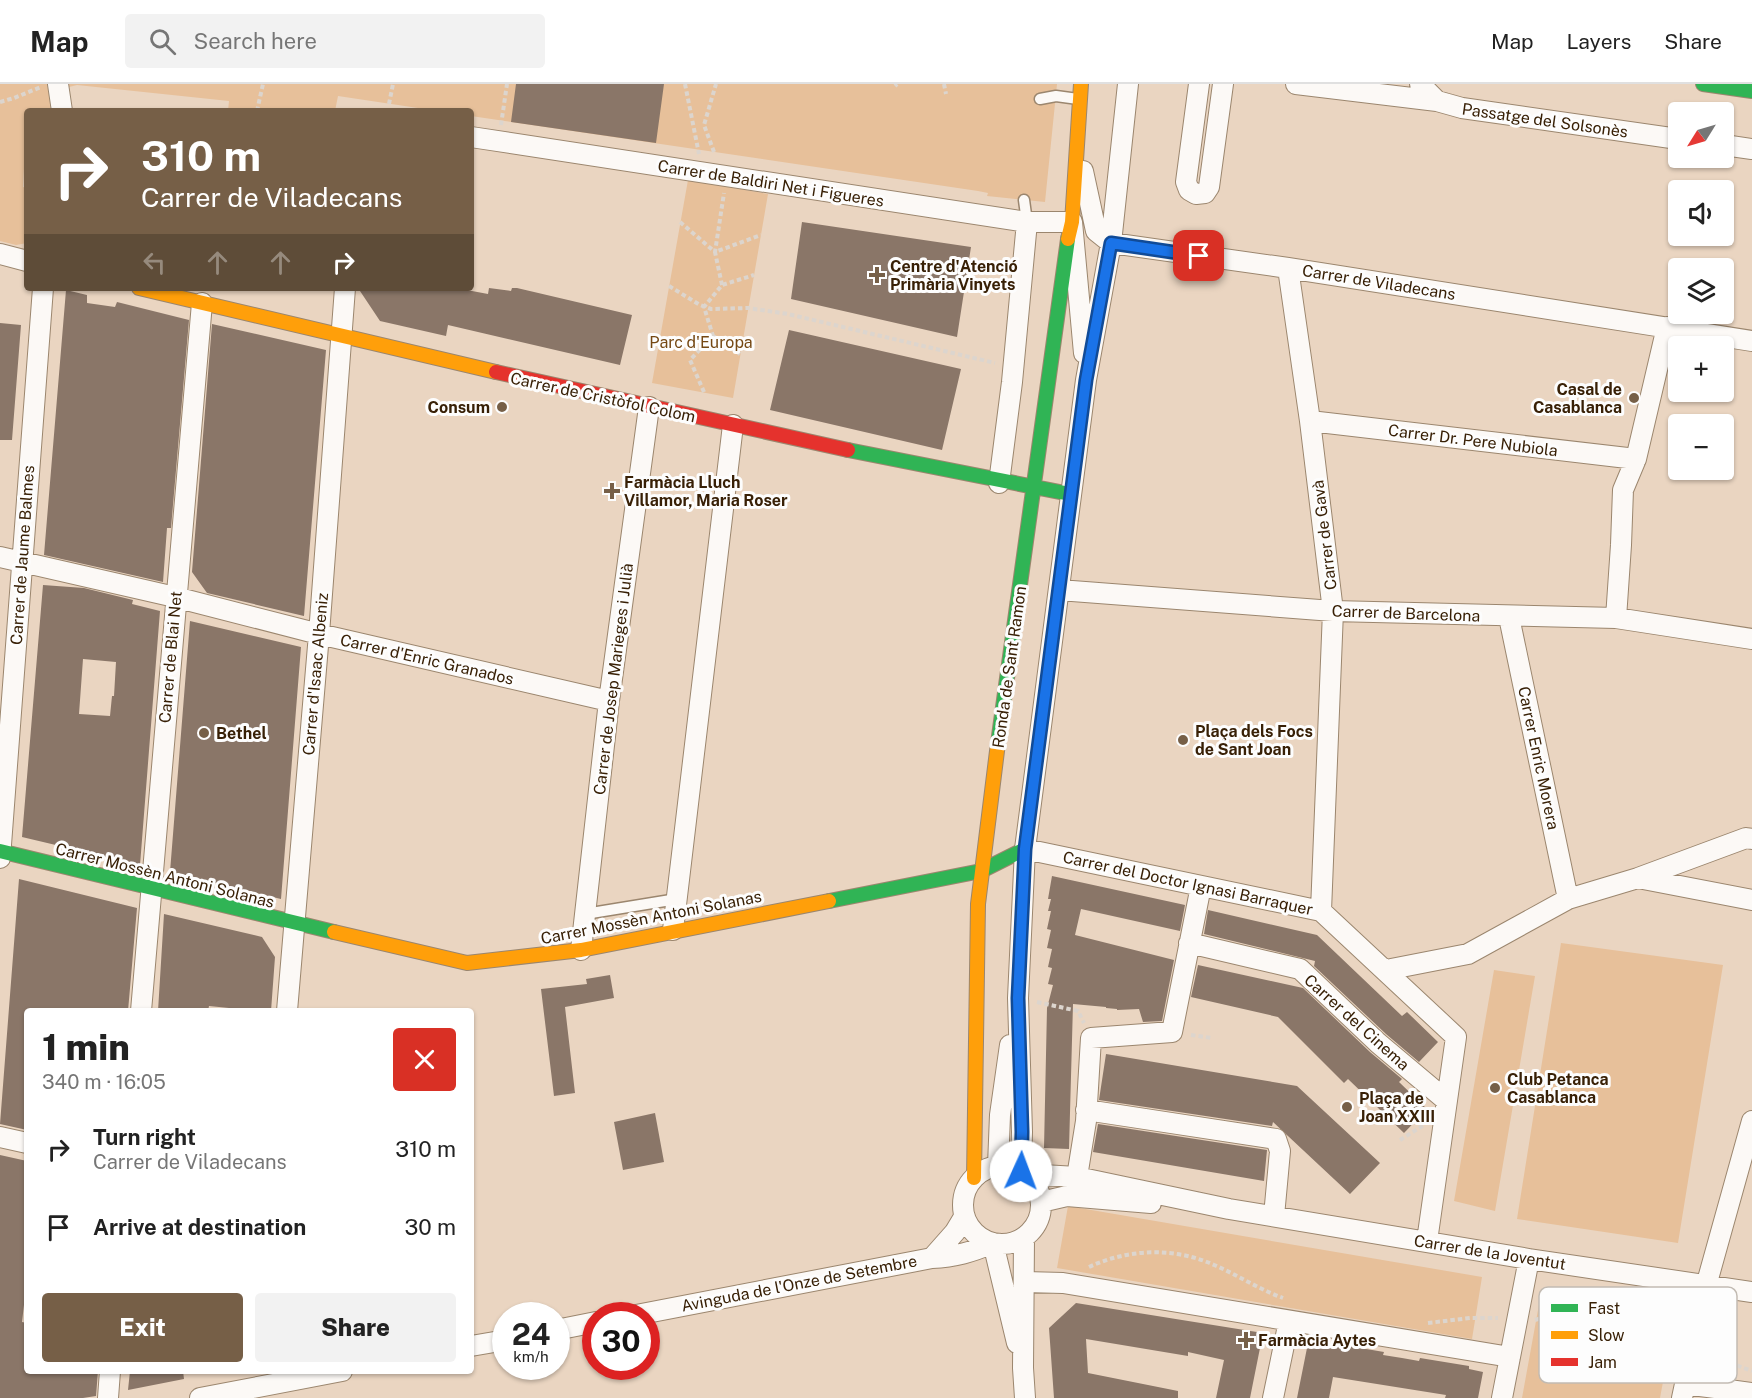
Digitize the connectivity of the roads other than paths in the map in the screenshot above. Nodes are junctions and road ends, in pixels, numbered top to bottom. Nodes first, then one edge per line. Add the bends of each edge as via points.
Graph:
1 (58, 84) edge
2 (1081, 84) edge
3 (1128, 84) edge
4 (1199, 84) edge
5 (1223, 84) edge
6 (1296, 84) edge
7 (1420, 84) edge
8 (1703, 84) edge
9 (1752, 91) edge
10 (1040, 99) dead end
11 (1080, 99) junction
12 (1437, 101) junction
13 (62, 108) edge
14 (474, 137) edge
15 (1668, 138) edge
16 (1077, 146) junction
17 (1734, 146) edge
18 (1752, 149) edge
19 (1024, 200) dead end
20 (1027, 222) junction
21 (1072, 222) junction
22 (1111, 243) junction
23 (0, 254) edge
24 (24, 260) edge
25 (1288, 268) junction
26 (44, 291) edge
27 (152, 291) edge
28 (345, 291) edge
29 (202, 303) junction
30 (1667, 327) junction
31 (342, 338) junction
32 (1752, 341) edge
33 (1086, 380) junction
34 (649, 407) junction
35 (1310, 421) junction
36 (733, 425) junction
37 (1636, 459) junction
38 (999, 483) junction
39 (1034, 488) junction
40 (1070, 494) junction
41 (0, 557) edge
42 (21, 562) junction
43 (1059, 590) junction
44 (175, 597) junction
45 (1333, 611) junction
46 (1509, 617) junction
47 (1616, 618) junction
48 (319, 634) junction
49 (1752, 639) edge
50 (609, 701) junction
51 (1752, 839) edge
52 (1025, 849) junction
53 (0, 851) edge
54 (0, 858) edge
55 (981, 871) junction
56 (1638, 878) junction
57 (1201, 886) junction
58 (151, 888) junction
59 (676, 899) junction
60 (1568, 899) junction
61 (1752, 900) edge
62 (1322, 911) junction
63 (585, 914) junction
64 (295, 924) junction
65 (673, 930) junction
66 (1189, 944) junction
67 (581, 950) junction
68 (1386, 970) junction
69 (1018, 998) junction
70 (141, 1008) edge
71 (287, 1008) edge
72 (1008, 1063) junction
73 (1447, 1101) junction
74 (1086, 1110) junction
75 (975, 1113) junction
76 (1752, 1121) edge
77 (0, 1137) edge
78 (24, 1142) edge
79 (998, 1166) junction
80 (1023, 1173) junction
81 (1077, 1177) junction
82 (974, 1178) junction
83 (1041, 1202) junction
84 (1229, 1209) junction
85 (1274, 1216) junction
86 (964, 1217) junction
87 (1024, 1238) junction
88 (1427, 1241) junction
89 (993, 1243) junction
90 (933, 1258) junction
91 (1529, 1259) junction
92 (1025, 1282) junction
93 (1706, 1286) junction
94 (1714, 1287) edge
95 (1737, 1290) edge
96 (1752, 1292) edge
97 (660, 1310) edge
98 (1289, 1321) junction
99 (492, 1342) edge
100 (474, 1345) edge
101 (1510, 1357) junction
102 (1023, 1368) junction
103 (110, 1374) edge
104 (311, 1374) edge
105 (260, 1379) edge
106 (1683, 1391) edge
107 (1752, 1393) edge
108 (108, 1398) edge
109 (200, 1398) edge
110 (1025, 1398) edge
111 (1273, 1398) edge
112 (1502, 1398) edge

1 - 13 street
2 - 11 street, Ronda de Sant Ramon
3 - 22 street, Ronda de Sant Ramon
4 - 5 street via 1186,182 1196,194 1205,193 1209,187
6 - 12 street, Passatge del Solsonès
7 - 12 street
8 - 9 street
10 - 11 lane
11 - 16 street, Ronda de Sant Ramon
12 - 15 street, Passatge del Solsonès via 1484,112
14 - 20 street, Carrer de Baldiri Net i Figueres
16 - 21 street, Ronda de Sant Ramon
16 - 22 street via 1096,231
17 - 18 street
19 - 20 lane
20 - 21 street, Carrer de Baldiri Net i Figueres
20 - 38 street
21 - 33 street, Ronda de Sant Ramon
21 - 39 street, Ronda de Sant Ramon
22 - 25 street, Carrer de Viladecans
22 - 33 street, Ronda de Sant Ramon
23 - 24 street
25 - 30 street, Carrer de Viladecans
25 - 35 street, Carrer de Gavà
26 - 42 street, Carrer de Jaume Balmes
27 - 29 street, Carrer de Cristòfol Colom
28 - 31 street
29 - 31 street, Carrer de Cristòfol Colom
29 - 44 street, Carrer de Blai Net
30 - 32 street, Carrer de Viladecans
30 - 37 street
31 - 34 street, Carrer de Cristòfol Colom
31 - 48 street, Carrer d'Isaac Albeniz
33 - 40 street, Ronda de Sant Ramon
34 - 36 street, Carrer de Cristòfol Colom
34 - 50 street, Carrer de Josep Marieges i Julià
35 - 37 street, Carrer Dr. Pere Nubiola
35 - 45 street, Carrer de Gavà
36 - 38 street, Carrer de Cristòfol Colom
36 - 59 street
37 - 47 street via 1623,490
38 - 39 street, Carrer de Cristòfol Colom
39 - 40 street, Carrer de Cristòfol Colom
39 - 55 street, Ronda de Sant Ramon
40 - 43 street, Ronda de Sant Ramon
41 - 42 street, Carrer d'Enric Granados
42 - 44 street, Carrer d'Enric Granados
42 - 53 street, Carrer de Jaume Balmes
43 - 45 street, Carrer de Barcelona
43 - 52 street, Ronda de Sant Ramon
44 - 48 street, Carrer d'Enric Granados
44 - 58 street, Carrer de Blai Net
45 - 46 street, Carrer de Barcelona
45 - 62 street, Carrer de Gavà
46 - 47 street, Carrer de Barcelona
46 - 60 street, Carrer Enric Morera
47 - 49 street, Carrer de Barcelona
48 - 50 street, Carrer d'Enric Granados
48 - 64 street, Carrer d'Isaac Albeniz
50 - 63 street, Carrer de Josep Marieges i Julià
51 - 56 street
52 - 55 street, Carrer Mossèn Antoni Solanas
52 - 57 street, Carrer del Doctor Ignasi Barraquer
52 - 69 street, Ronda de Sant Ramon
53 - 54 street, Carrer de Jaume Balmes
53 - 58 street, Carrer Mossèn Antoni Solanas
55 - 65 street, Carrer Mossèn Antoni Solanas
55 - 75 street, Ronda de Sant Ramon
56 - 60 street
56 - 61 street
57 - 62 street, Carrer del Doctor Ignasi Barraquer
57 - 66 street
58 - 64 street, Carrer Mossèn Antoni Solanas
58 - 70 street, Carrer de Blai Net
59 - 63 lane
59 - 65 street
60 - 68 street via 1468,954
62 - 68 street, Carrer del Doctor Ignasi Barraquer
63 - 67 street, Carrer de Josep Marieges i Julià
64 - 67 street, Carrer Mossèn Antoni Solanas via 467,963
64 - 71 street, Carrer d'Isaac Albeniz
65 - 67 street, Carrer Mossèn Antoni Solanas
66 - 73 street, Carrer del Cinema via 1300,969
66 - 74 street via 1172,1032 1091,1038
68 - 73 street, Carrer del Doctor Ignasi Barraquer via 1456,1037
69 - 72 street, Ronda de Sant Ramon
69 - 80 street, Ronda de Sant Ramon
72 - 75 street, Ronda de Sant Ramon
72 - 79 street, Ronda de Sant Ramon via 999,1124
73 - 88 street, Carrer del Doctor Ignasi Barraquer
74 - 81 street
74 - 85 street via 1276,1139 1280,1151
75 - 82 street, Ronda de Sant Ramon
76 - 93 street
77 - 78 street
79 - 80 street
79 - 82 street
80 - 81 street, Carrer de la Joventut
80 - 83 street via 1037,1188
81 - 84 street, Carrer de la Joventut
82 - 86 street, Ronda de Sant Ramon via 964,1194
83 - 84 street, Carrer de la Joventut via 1067,1196
83 - 87 street via 1038,1222
84 - 85 street, Carrer de la Joventut
85 - 88 street, Carrer de la Joventut
86 - 89 street via 977,1236
86 - 90 street, Avinguda de l'Onze de Setembre
87 - 89 street via 1011,1244
87 - 92 street
88 - 91 street, Carrer de la Joventut
89 - 90 street, Avinguda de l'Onze de Setembre via 967,1254
89 - 102 street
90 - 97 street, Avinguda de l'Onze de Setembre
91 - 93 street, Carrer de la Joventut
91 - 101 street
92 - 98 street via 1063,1283
92 - 102 street
93 - 94 street, Carrer de la Joventut
95 - 96 street, Carrer de la Joventut
98 - 101 street
98 - 111 street
99 - 100 street
101 - 112 street
102 - 110 street
103 - 108 street
104 - 105 street
105 - 109 street
106 - 107 street

